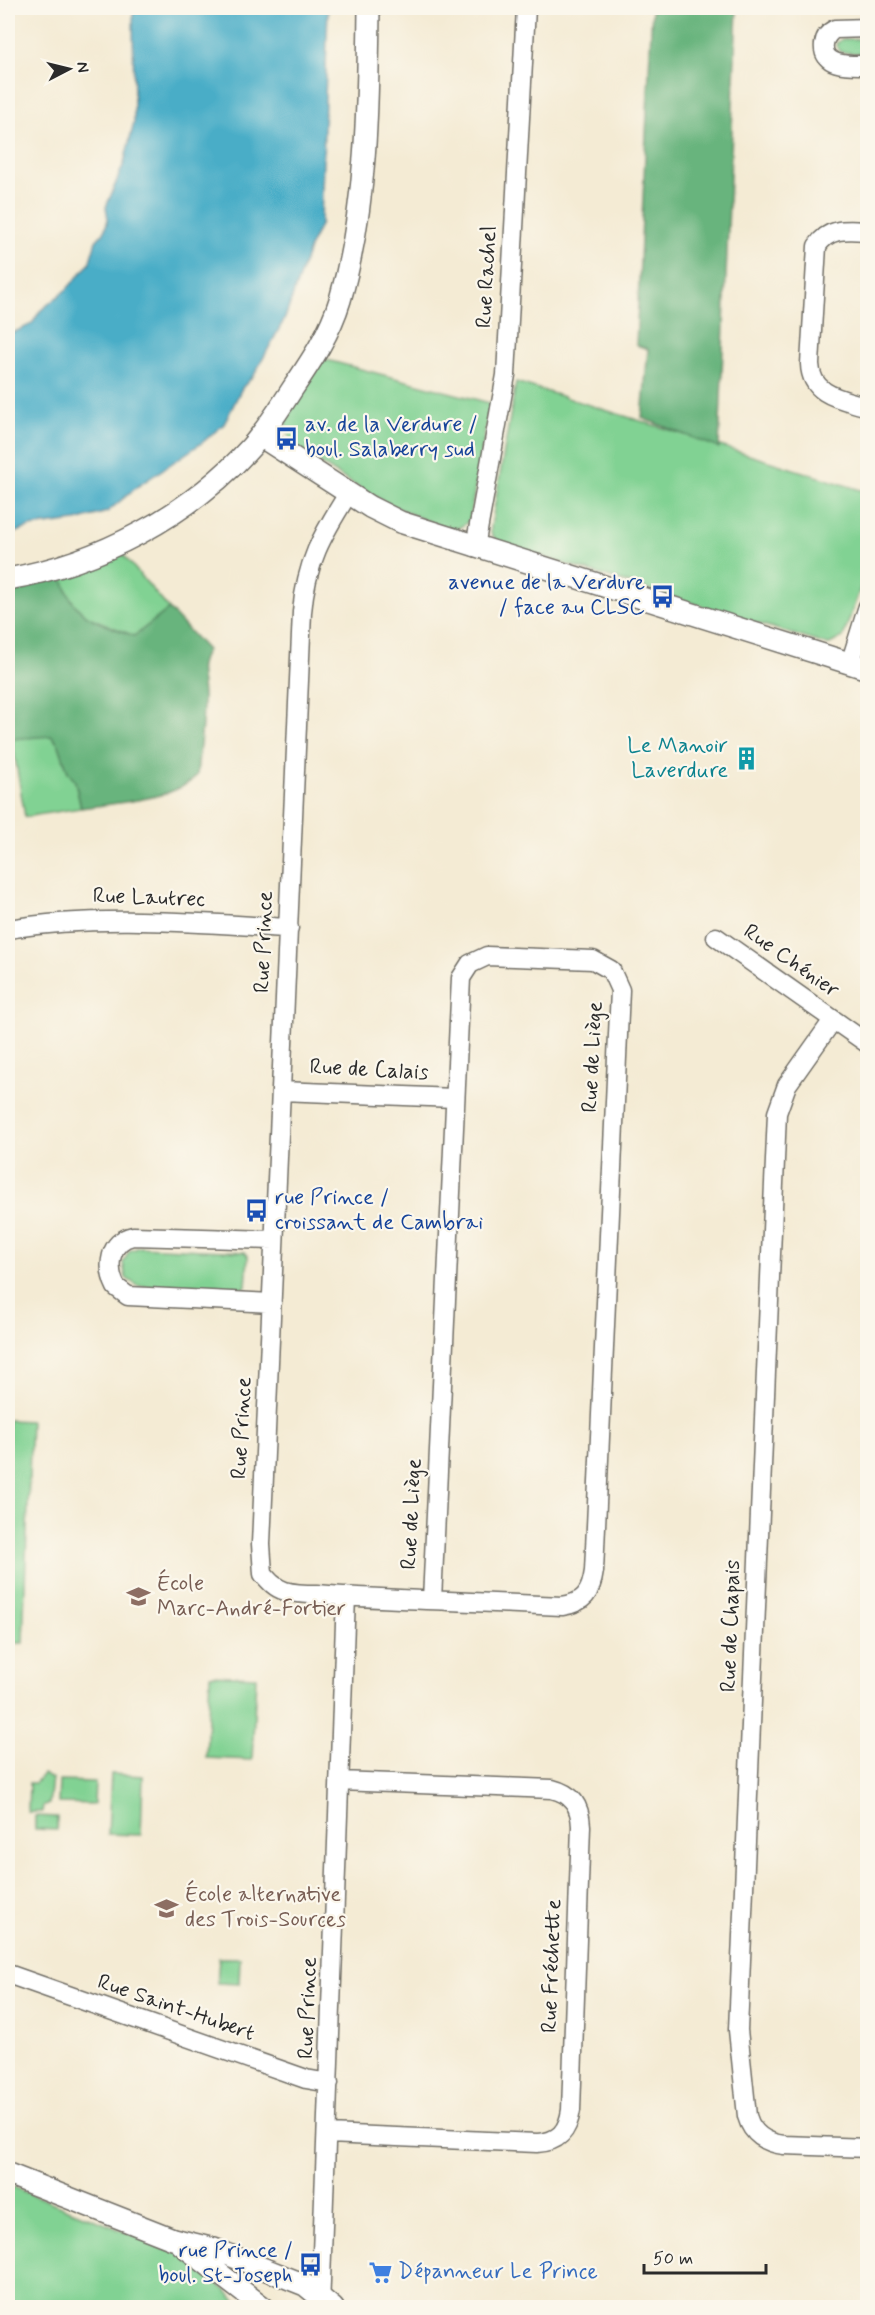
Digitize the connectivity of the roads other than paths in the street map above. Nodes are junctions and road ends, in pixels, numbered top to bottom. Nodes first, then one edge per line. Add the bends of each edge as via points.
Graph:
1 (369, 8) edge
2 (526, 8) edge
3 (867, 28) edge
4 (867, 65) edge
5 (867, 231) edge
6 (867, 407) edge
7 (260, 436) junction
8 (348, 494) junction
9 (475, 547) junction
10 (8, 579) edge
11 (867, 606) edge
12 (859, 667) edge
13 (289, 928) junction
14 (8, 929) edge
15 (716, 937) dead end
16 (833, 1020) junction
17 (867, 1044) edge
18 (281, 1091) junction
19 (454, 1098) junction
20 (274, 1240) junction
21 (272, 1303) junction
22 (346, 1596) junction
23 (432, 1600) junction
24 (339, 1780) junction
25 (8, 1974) edge
26 (329, 2083) junction
27 (328, 2134) junction
28 (867, 2148) edge
29 (8, 2174) edge
30 (173, 2239) junction
31 (325, 2304) edge
32 (264, 2307) edge

1 - 7 street via 364,148 345,282 325,339
2 - 9 street, Rue Rachel via 506,375
3 - 4 street via 835,29 824,45 827,56 836,63
5 - 6 street via 834,231 817,246 810,363 813,381 823,392
7 - 8 street
7 - 10 street via 205,489 131,537 63,566
8 - 9 street via 400,522
8 - 13 street, Rue Prince via 319,543 305,580
9 - 12 street
11 - 12 street
13 - 14 street, Rue Lautrec via 108,920
13 - 18 street, Rue Prince
15 - 16 street, Rue Chénier
16 - 17 street, Rue Chénier
16 - 28 street, Rue de Chapais via 787,1085 778,1104 776,1124 738,2030 747,2116 759,2135 784,2145
18 - 19 street, Rue de Calais
18 - 20 street, Rue Prince
19 - 23 street, Rue de Liège
19 - 23 street, Rue de Liège via 459,986 470,964 487,956 510,956 593,960 611,970 620,996 592,1582 586,1597 562,1606
20 - 21 street, Rue Prince
20 - 21 street via 133,1236 114,1248 111,1265 116,1287 128,1296
21 - 22 street, Rue Prince via 262,1568 273,1585 285,1591
22 - 23 street, Rue de Liège
22 - 24 street, Rue Prince
24 - 26 street, Rue Prince
24 - 27 street, Rue Fréchette via 561,1791 573,1799 579,1811 580,1850 571,2110 563,2134 537,2143
25 - 26 street, Rue Saint-Hubert via 306,2079
26 - 27 street, Rue Prince
27 - 31 street, Rue Prince
29 - 30 street
30 - 31 street via 240,2259 305,2285
30 - 32 street

